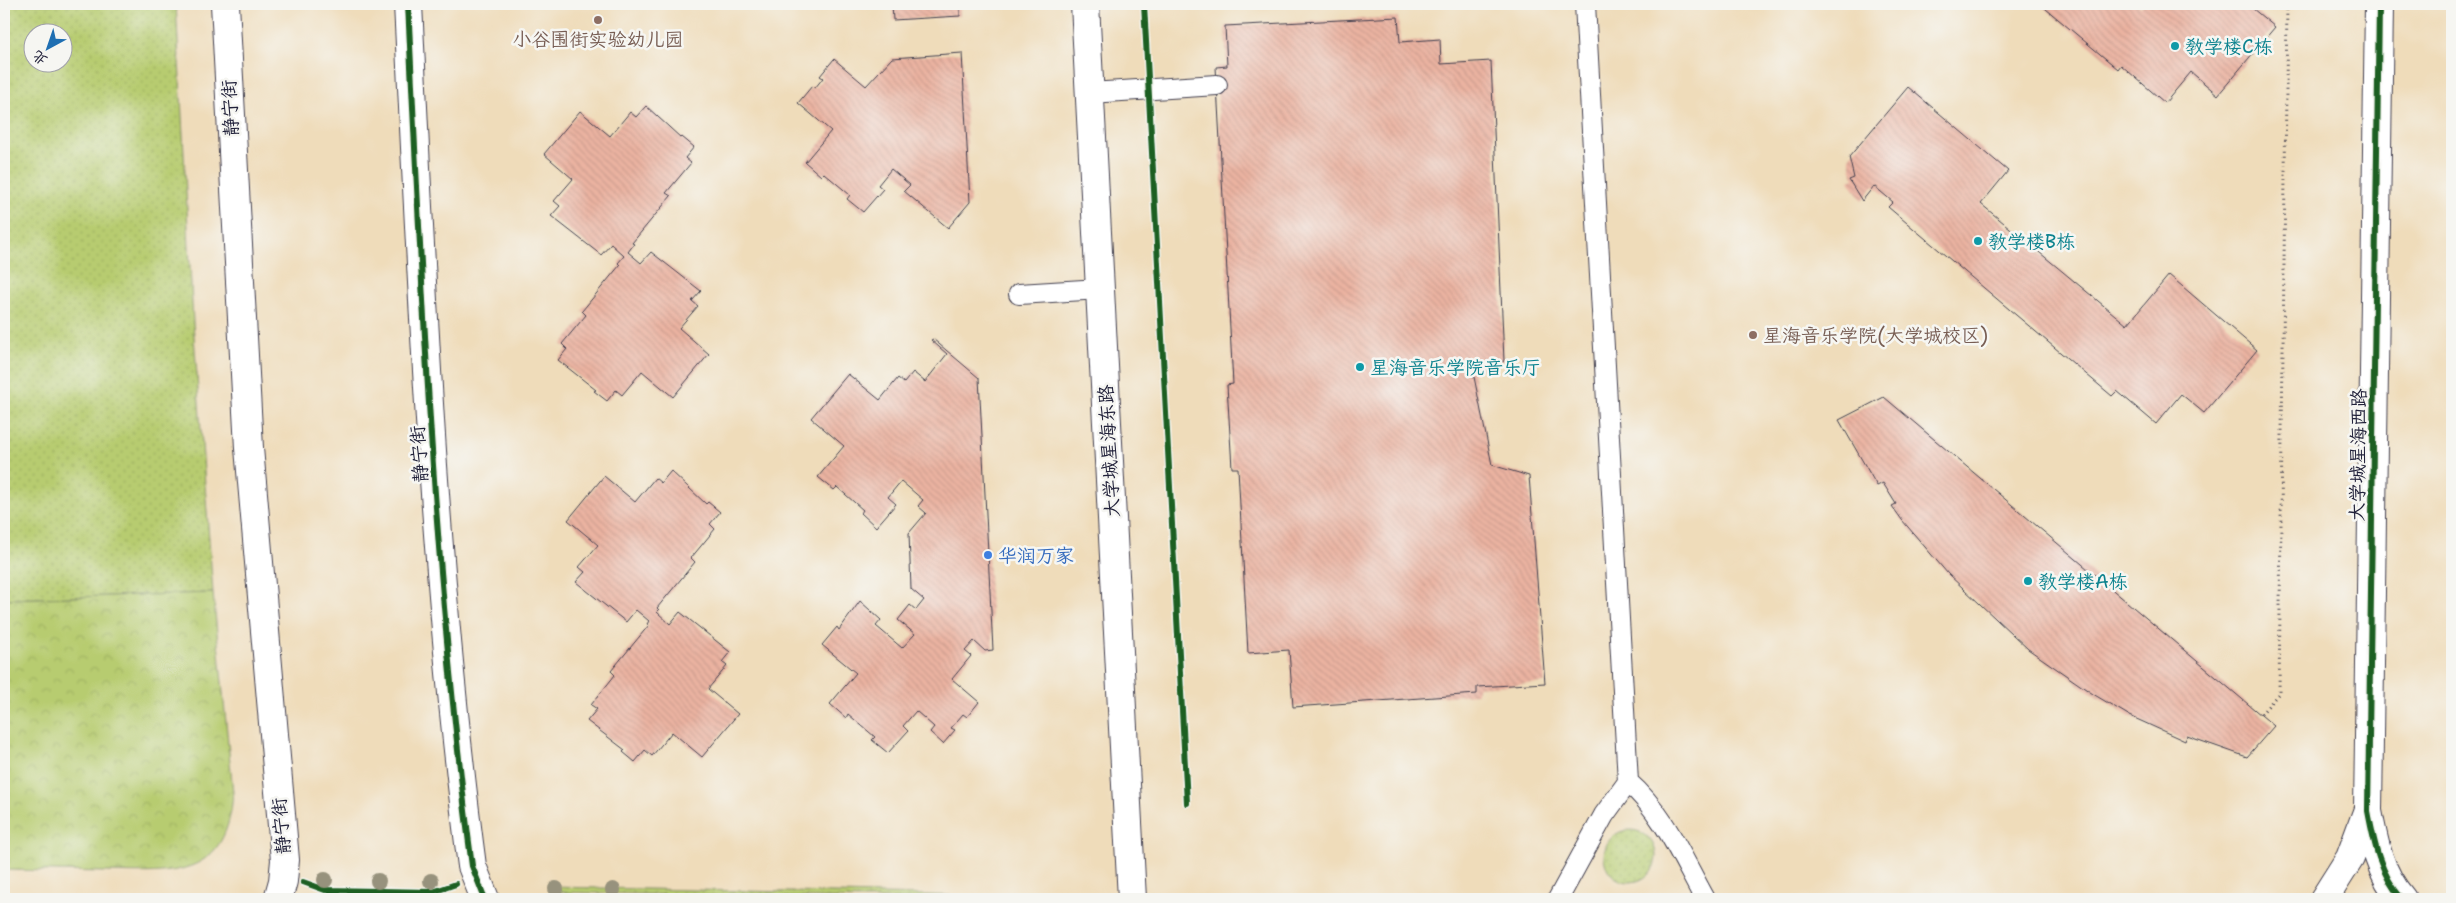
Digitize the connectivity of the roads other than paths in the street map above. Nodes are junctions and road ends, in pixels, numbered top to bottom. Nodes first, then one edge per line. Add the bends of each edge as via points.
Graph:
1 (225, 4) edge
2 (408, 4) edge
3 (1085, 4) edge
4 (1585, 4) edge
5 (2379, 4) edge
6 (1217, 85) dead end
7 (1090, 94) junction
8 (1100, 289) junction
9 (1019, 294) dead end
10 (1628, 782) junction
11 (2368, 811) junction
12 (278, 899) edge
13 (485, 899) edge
14 (1132, 899) edge
15 (1558, 899) edge
16 (1705, 899) edge
17 (2324, 899) edge
18 (2402, 899) edge

1 - 12 street, 静宁街 via 249,448 285,860
2 - 13 street, 静宁街 via 445,615 471,858
3 - 7 street, 大学城星海东路
4 - 10 lane
5 - 11 street, 大学城星海西路
6 - 7 lane
7 - 8 street, 大学城星海东路
8 - 9 lane
8 - 14 street, 大学城星海东路
10 - 15 lane via 1604,816
10 - 16 lane via 1662,820
11 - 17 street, 大学城星海西路 via 2350,858
11 - 18 street, 大学城星海西路 via 2383,870

